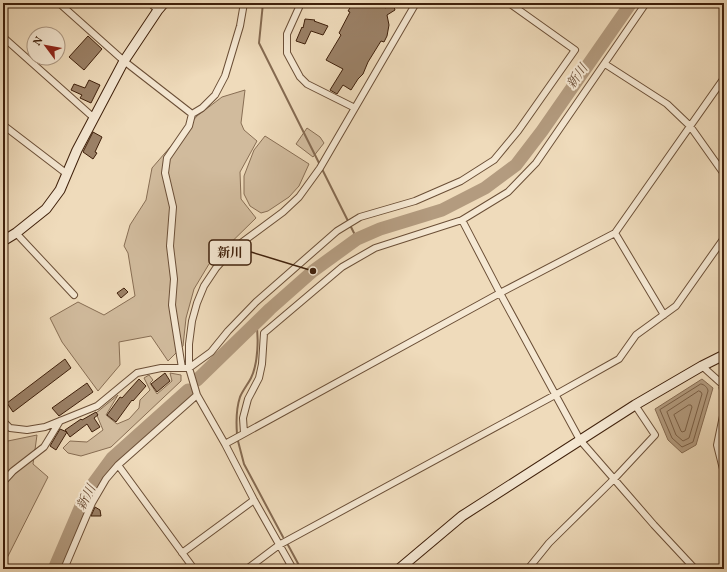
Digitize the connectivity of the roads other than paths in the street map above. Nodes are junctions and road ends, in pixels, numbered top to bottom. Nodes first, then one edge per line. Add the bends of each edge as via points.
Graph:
1 (59, 3) edge
2 (150, 3) edge
3 (244, 3) edge
4 (301, 3) edge
5 (416, 3) edge
6 (509, 3) edge
7 (646, 3) edge
8 (161, 6) edge
9 (3, 37) edge
10 (124, 61) junction
11 (605, 64) junction
12 (724, 78) edge
13 (354, 108) junction
14 (192, 114) junction
15 (94, 118) junction
16 (3, 125) edge
17 (690, 126) junction
18 (67, 174) junction
19 (724, 174) edge
20 (462, 220) junction
21 (16, 233) junction
22 (614, 233) junction
23 (724, 238) edge
24 (3, 241) edge
25 (500, 293) junction
26 (74, 295) dead end
27 (664, 315) junction
28 (724, 355) edge
29 (702, 366) junction
30 (185, 368) junction
31 (197, 395) junction
32 (555, 395) junction
33 (724, 396) edge
34 (635, 405) junction
35 (724, 411) edge
36 (3, 421) edge
37 (60, 421) junction
38 (244, 433) junction
39 (580, 440) junction
40 (225, 444) junction
41 (118, 465) junction
42 (724, 473) edge
43 (614, 479) junction
44 (3, 482) edge
45 (254, 500) junction
46 (279, 545) junction
47 (182, 553) junction
48 (402, 568) edge
49 (64, 569) edge
50 (194, 569) edge
51 (247, 569) edge
52 (293, 569) edge
53 (528, 569) edge
54 (695, 569) edge

1 - 10 street
2 - 8 street
3 - 14 street via 225,76 215,95
4 - 13 street via 287,34 287,53 300,77 308,84
5 - 13 street
6 - 30 street via 575,50 518,131 494,160 461,181 415,201 360,217 337,231 256,302 211,352
7 - 11 street
8 - 10 street
9 - 15 street
10 - 14 street
10 - 15 street
11 - 17 street via 667,104
11 - 20 street via 536,163 508,192
12 - 17 street
13 - 30 street via 320,168 299,197 233,249 204,286 192,321
14 - 30 street via 189,126 167,158 165,173 173,207 170,246 174,279 172,305
15 - 18 street
16 - 18 street
17 - 19 street
17 - 22 street
18 - 21 street via 60,190 46,208
20 - 25 street
20 - 38 street via 375,248 342,267 264,333 262,364 243,418
21 - 24 street
21 - 26 street
22 - 25 street
22 - 27 street
23 - 27 street via 676,306
25 - 32 street
25 - 38 street
27 - 32 street via 636,335 619,359
28 - 29 street
29 - 33 street via 722,384
29 - 34 street
30 - 31 street
30 - 37 street via 161,368 137,373 97,406
31 - 40 street
31 - 41 street
32 - 39 street
32 - 46 street
34 - 39 street
34 - 43 street via 655,435
35 - 42 street via 717,445
36 - 37 street via 10,428 27,430
37 - 44 street via 44,447
38 - 40 street
39 - 43 street
39 - 48 street via 462,516
40 - 45 street
41 - 47 street
41 - 49 street via 92,503
43 - 53 street via 549,543
43 - 54 street
45 - 46 street
45 - 47 street
46 - 51 street
46 - 52 street
47 - 50 street

